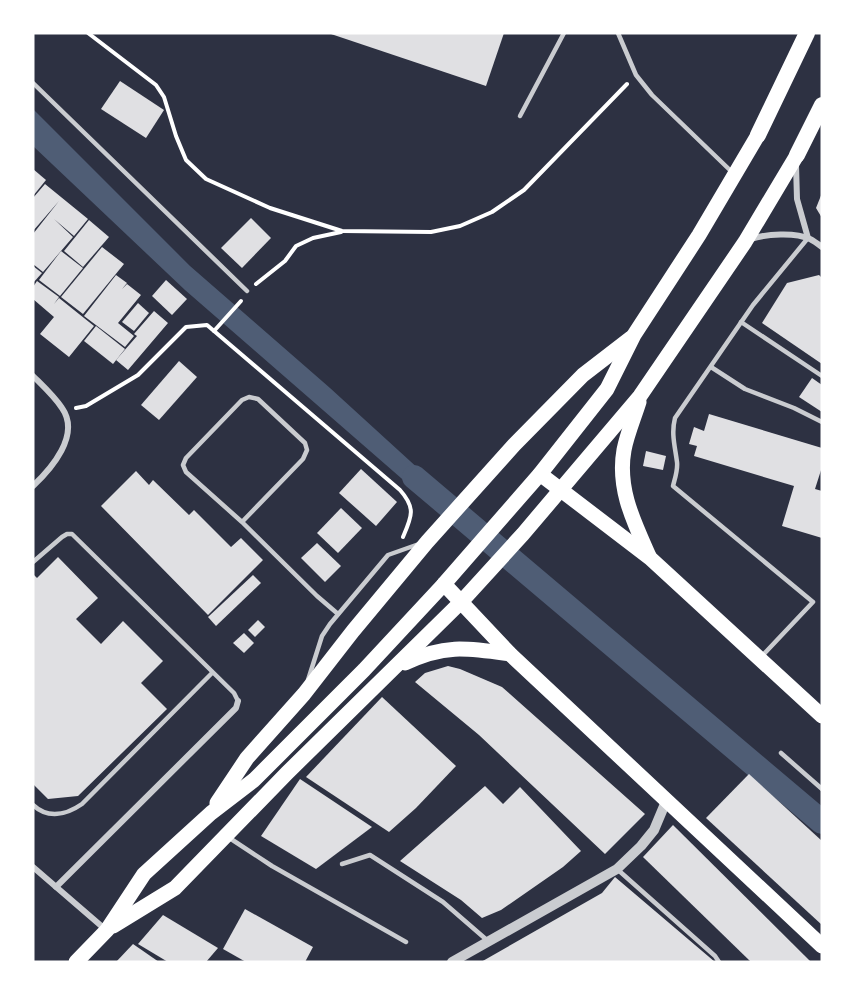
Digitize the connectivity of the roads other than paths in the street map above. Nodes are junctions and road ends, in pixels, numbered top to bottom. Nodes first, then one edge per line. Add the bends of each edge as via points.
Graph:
1 (564, 33) edge
2 (618, 33) edge
3 (807, 33) edge
4 (33, 83) edge
5 (822, 105) edge
6 (520, 116) dead end
7 (758, 135) joint
8 (797, 155) junction
9 (735, 175) junction
10 (808, 238) junction
11 (745, 242) junction
12 (822, 247) edge
13 (247, 291) road end
14 (741, 322) junction
15 (634, 336) junction
16 (711, 367) junction
17 (33, 376) edge
18 (822, 376) edge
19 (640, 396) junction
20 (822, 422) edge
21 (540, 474) junction
22 (33, 486) edge
23 (561, 491) junction
24 (242, 522) junction
25 (428, 540) junction
26 (650, 558) junction
27 (33, 562) edge
28 (444, 584) junction
29 (462, 601) junction
30 (338, 614) junction
31 (510, 654) junction
32 (760, 658) junction
33 (394, 668) junction
34 (212, 673) junction
35 (304, 694) junction
36 (238, 701) joint
37 (822, 716) edge
38 (781, 753) dead end
39 (822, 789) edge
40 (667, 799) junction
41 (33, 805) edge
42 (211, 813) junction
43 (226, 836) junction
44 (342, 864) dead end
45 (33, 867) edge
46 (617, 869) junction
47 (56, 886) junction
48 (107, 930) junction
49 (488, 941) junction
50 (406, 942) dead end
51 (822, 946) edge
52 (76, 962) edge
53 (452, 962) edge
54 (719, 962) edge

1 - 6 lane
2 - 9 lane via 636,75 652,95
3 - 7 highway
4 - 13 lane
5 - 8 highway
7 - 9 main road
8 - 10 street via 797,199
8 - 11 main road
9 - 15 main road
10 - 11 street via 771,235
10 - 12 street
10 - 14 lane
11 - 19 main road
14 - 16 lane
14 - 18 lane
15 - 21 main road via 607,389
15 - 25 main road via 583,375
16 - 20 lane via 745,389
16 - 32 lane via 675,418 673,443 677,464 673,486 813,602
17 - 22 street via 63,410 67,423 66,443 52,467
19 - 23 main road
19 - 26 main road via 624,449 622,470 625,496
21 - 23 main road
21 - 28 main road
23 - 26 main road
23 - 29 main road
24 - 24 lane via 303,459 307,450 305,443 258,399 249,397 226,416 183,465
24 - 30 lane
25 - 30 lane via 388,555
25 - 35 main road
26 - 32 main road
27 - 34 lane via 62,537 72,534
28 - 29 main road
28 - 42 main road via 254,780
29 - 31 main road
29 - 33 main road
30 - 35 lane via 322,636
31 - 33 main road via 439,650
31 - 40 main road
32 - 37 main road
33 - 43 main road
34 - 36 lane
34 - 41 lane via 82,804 60,814
35 - 42 main road via 247,758
36 - 47 street via 236,708
38 - 39 lane
40 - 46 street via 654,830
40 - 51 main road
42 - 48 main road via 144,874
43 - 48 main road via 175,888
43 - 50 lane
44 - 49 lane via 370,855 443,902
45 - 47 street
46 - 49 street
46 - 54 lane
47 - 48 street
48 - 52 main road
49 - 53 street

